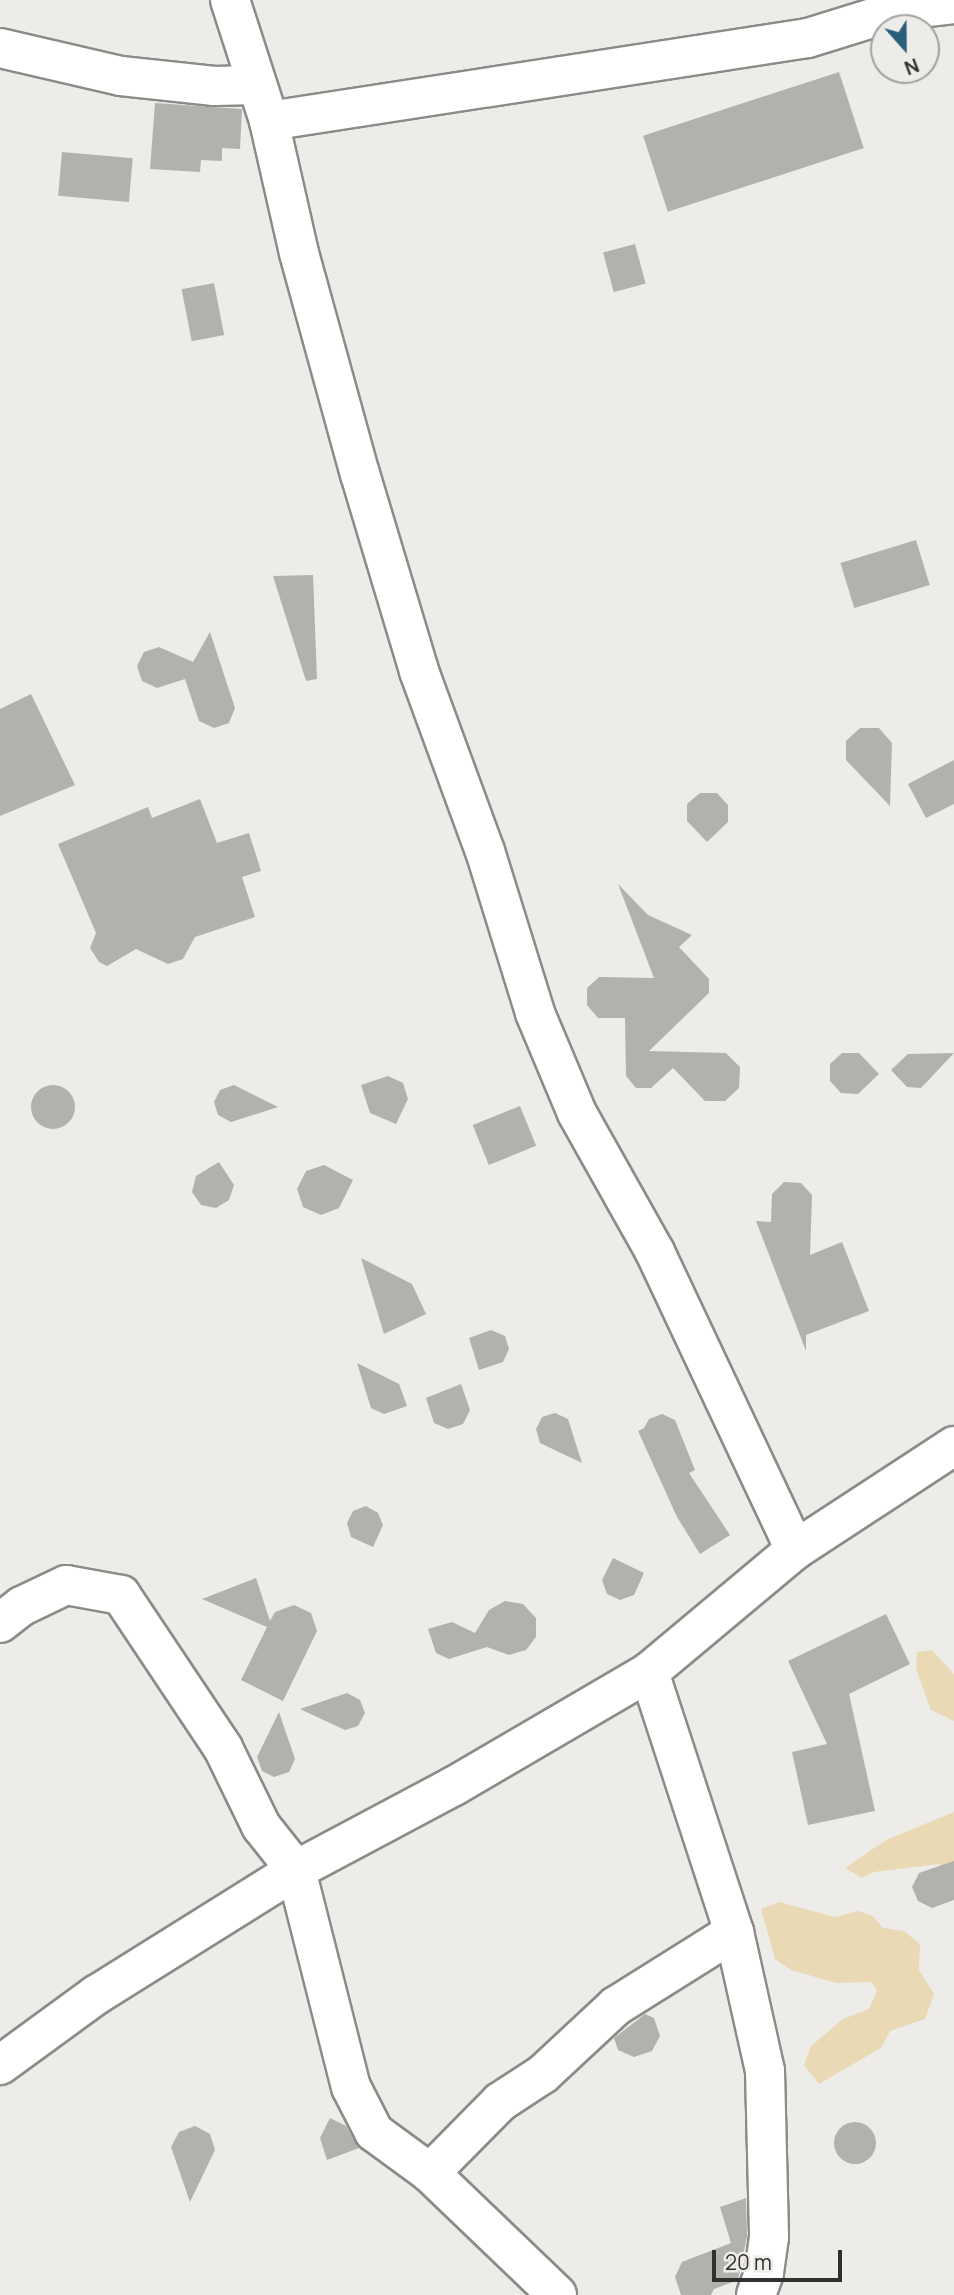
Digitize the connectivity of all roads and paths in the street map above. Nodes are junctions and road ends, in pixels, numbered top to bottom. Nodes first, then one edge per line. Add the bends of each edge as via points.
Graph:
1 (230, 0) edge
2 (954, 4) edge
3 (892, 5) edge
4 (0, 48) edge
5 (263, 103) junction
6 (954, 1446) edge
7 (795, 1550) junction
8 (0, 1623) edge
9 (649, 1672) junction
10 (296, 1870) junction
11 (734, 1932) junction
12 (0, 2065) edge
13 (430, 2173) junction
14 (557, 2295) edge
15 (756, 2295) edge

1 - 5 street
2 - 3 street
3 - 5 street via 808,38
4 - 5 street via 121,76 214,86
5 - 7 street via 364,487 419,671 485,851 535,1013 577,1113 655,1252
6 - 7 street
7 - 9 street
8 - 10 street via 22,1606 66,1585 121,1595 223,1748 261,1826
9 - 10 street via 454,1786
9 - 11 street
10 - 12 street via 96,1995
10 - 13 street via 351,2087 373,2132
11 - 13 street via 616,2006 542,2074 500,2102
11 - 15 street via 765,2071 769,2237
13 - 14 street

